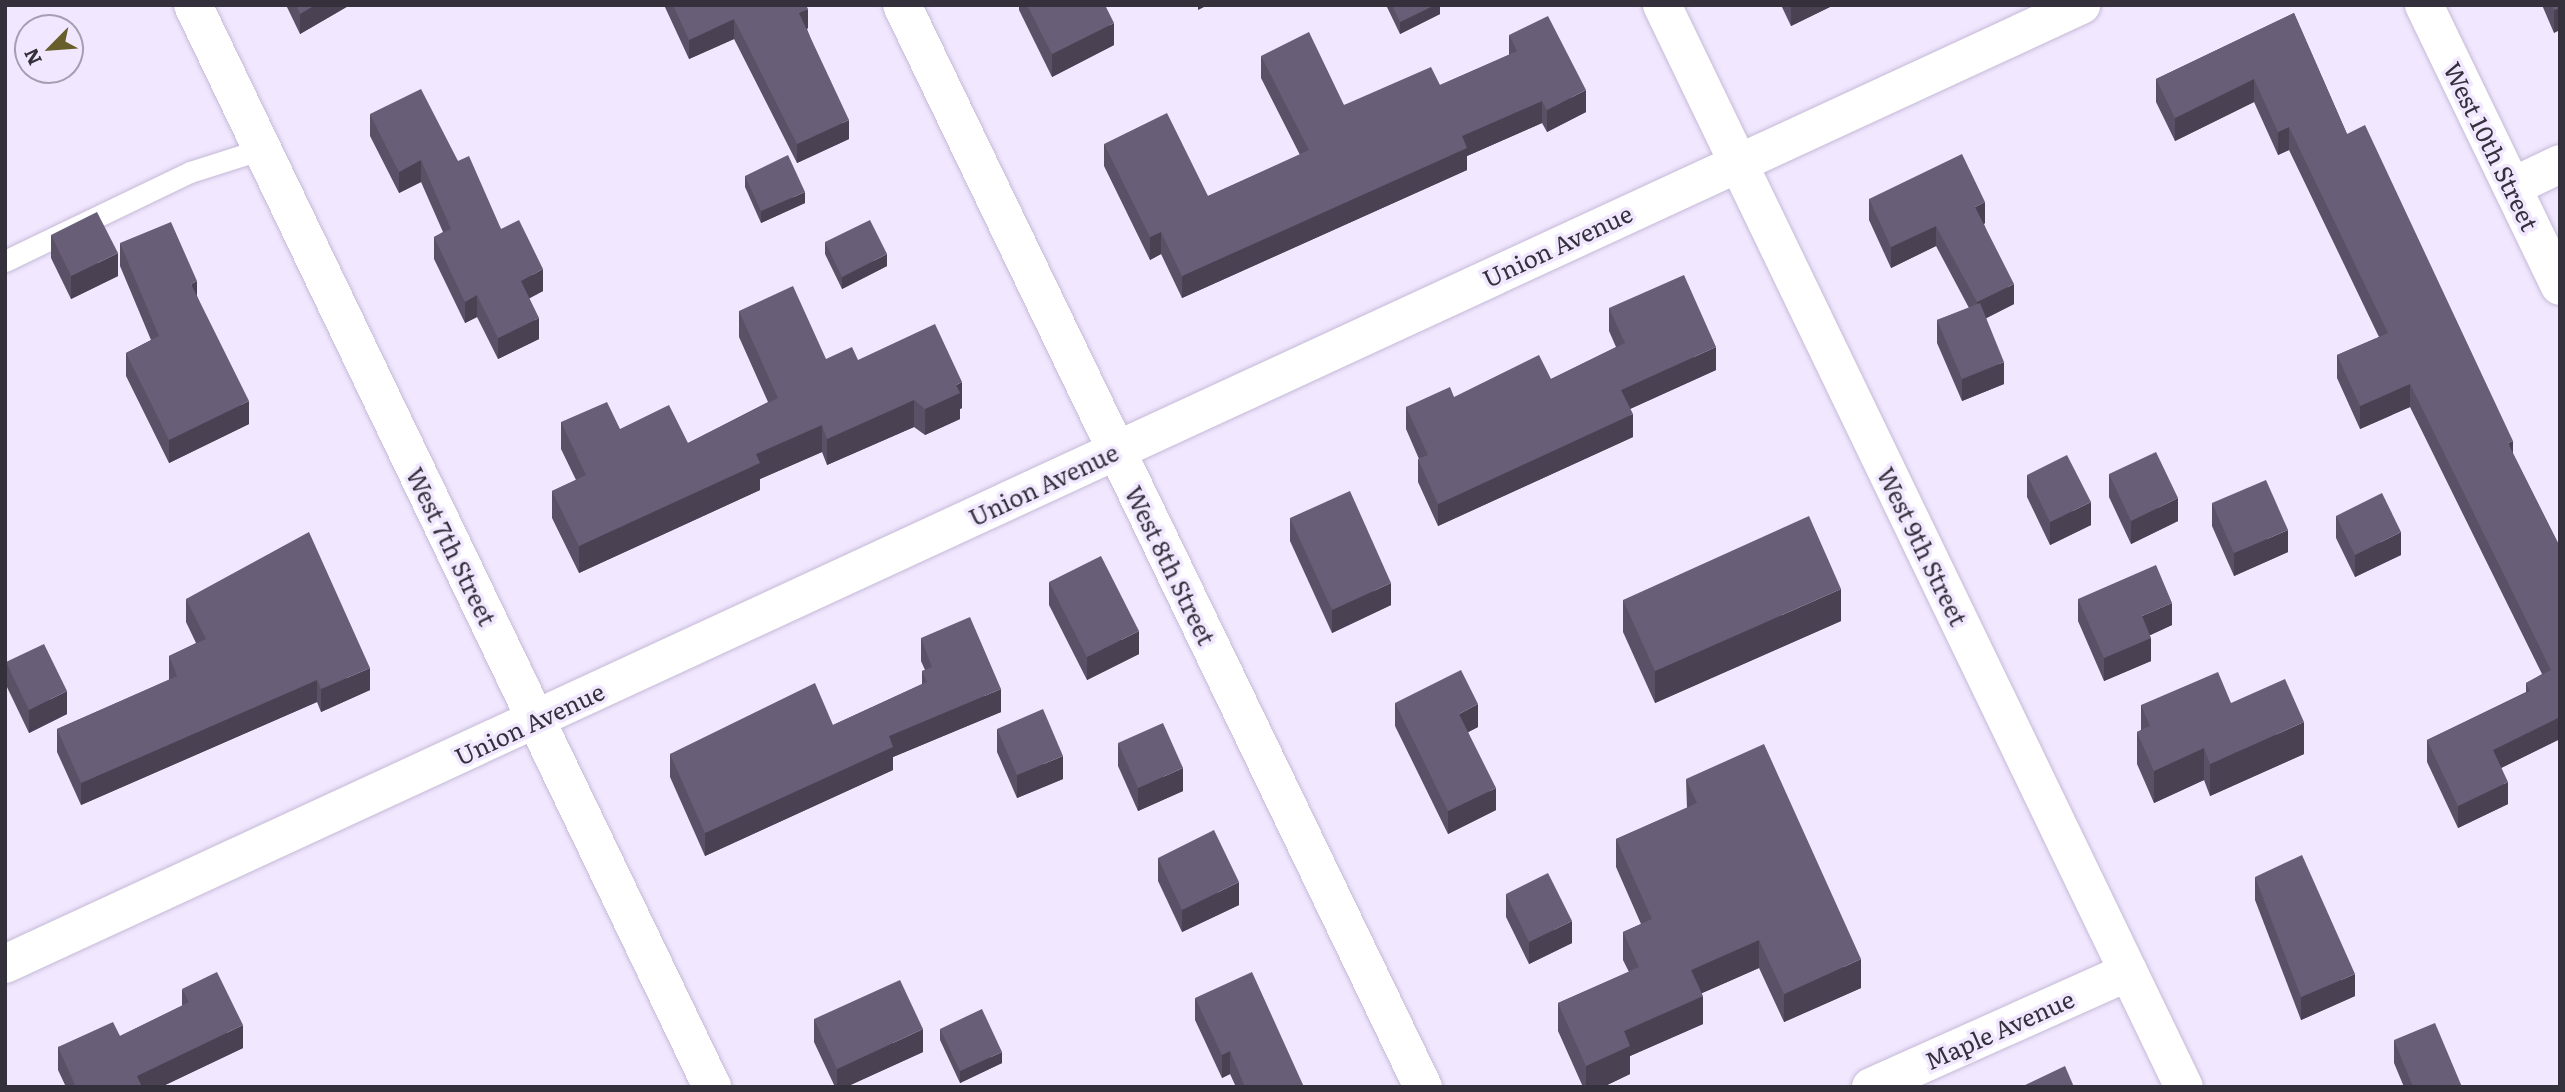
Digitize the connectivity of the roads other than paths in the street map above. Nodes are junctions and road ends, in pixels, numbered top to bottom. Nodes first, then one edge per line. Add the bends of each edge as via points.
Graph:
1 (193, 5) edge
2 (902, 5) edge
3 (1662, 5) edge
4 (2081, 5) edge
5 (2424, 5) edge
6 (262, 149) junction
7 (1738, 162) junction
8 (2560, 164) edge
9 (2512, 187) junction
10 (5, 261) edge
11 (2560, 286) edge
12 (1115, 450) junction
13 (536, 721) junction
14 (5, 964) edge
15 (2128, 972) junction
16 (712, 1087) edge
17 (1423, 1087) edge
18 (1871, 1087) edge
19 (2184, 1087) edge

1 - 6 street, West 7th Street
2 - 12 street, West 8th Street
3 - 7 street, West 9th Street
4 - 7 street, Union Avenue
5 - 9 street, West 10th Street
6 - 10 lane via 190,172
6 - 13 street, West 7th Street
7 - 12 street, Union Avenue
7 - 15 street, West 9th Street
8 - 9 street
9 - 11 street, West 10th Street
12 - 13 street, Union Avenue
12 - 17 street, West 8th Street
13 - 14 street, Union Avenue
13 - 16 street, West 7th Street
15 - 18 street, Maple Avenue
15 - 19 street, West 9th Street

